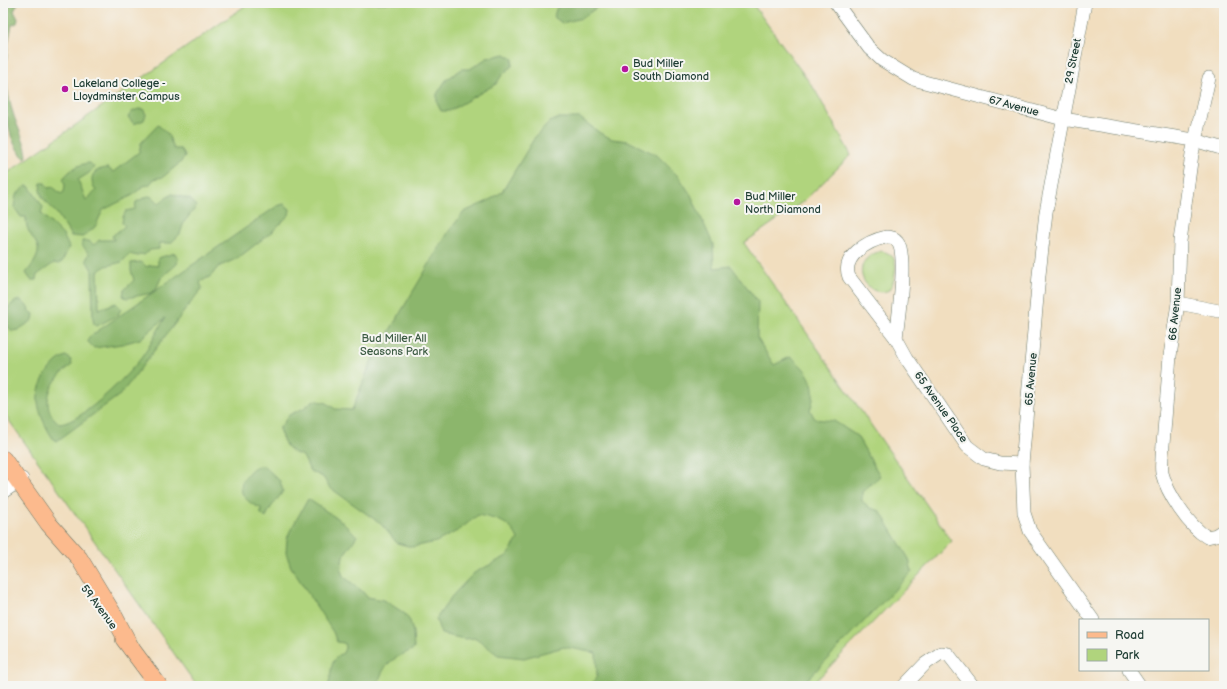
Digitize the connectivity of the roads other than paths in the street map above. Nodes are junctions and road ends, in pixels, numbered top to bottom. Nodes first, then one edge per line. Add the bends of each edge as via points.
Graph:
1 (836, 3) edge
2 (1084, 3) edge
3 (1209, 78) dead end
4 (1063, 119) junction
5 (1194, 140) junction
6 (1224, 149) edge
7 (1178, 304) junction
8 (1219, 311) dead end
9 (896, 338) junction
10 (3, 459) edge
11 (1022, 464) junction
12 (20, 480) junction
13 (3, 492) edge
14 (1224, 530) edge
15 (1092, 619) edge
16 (1130, 671) edge
17 (159, 686) edge
18 (904, 686) edge
19 (973, 686) edge
20 (1140, 686) edge

1 - 4 street, 67 Avenue via 869,48 901,73 913,79
2 - 4 street, 29 Street
3 - 5 street, 66 Avenue
4 - 5 street, 67 Avenue
4 - 11 street, 65 Avenue via 1046,212
5 - 6 street, 67 Avenue
5 - 7 street, 66 Avenue via 1180,241
7 - 8 street
7 - 14 street, 66 Avenue via 1170,356 1162,472 1170,491 1198,532 1207,537
9 - 9 street, 65 Avenue Place via 903,259 898,242 894,238 886,237 872,241 854,254 847,263 846,270
9 - 11 street, 65 Avenue Place via 967,446 984,459
10 - 12 main road, 59 Avenue
11 - 15 street, 65 Avenue via 1024,514 1030,531
12 - 13 street
12 - 17 main road, 59 Avenue via 48,524 114,614 132,648
16 - 20 street
18 - 19 street via 925,664 941,653 948,654

